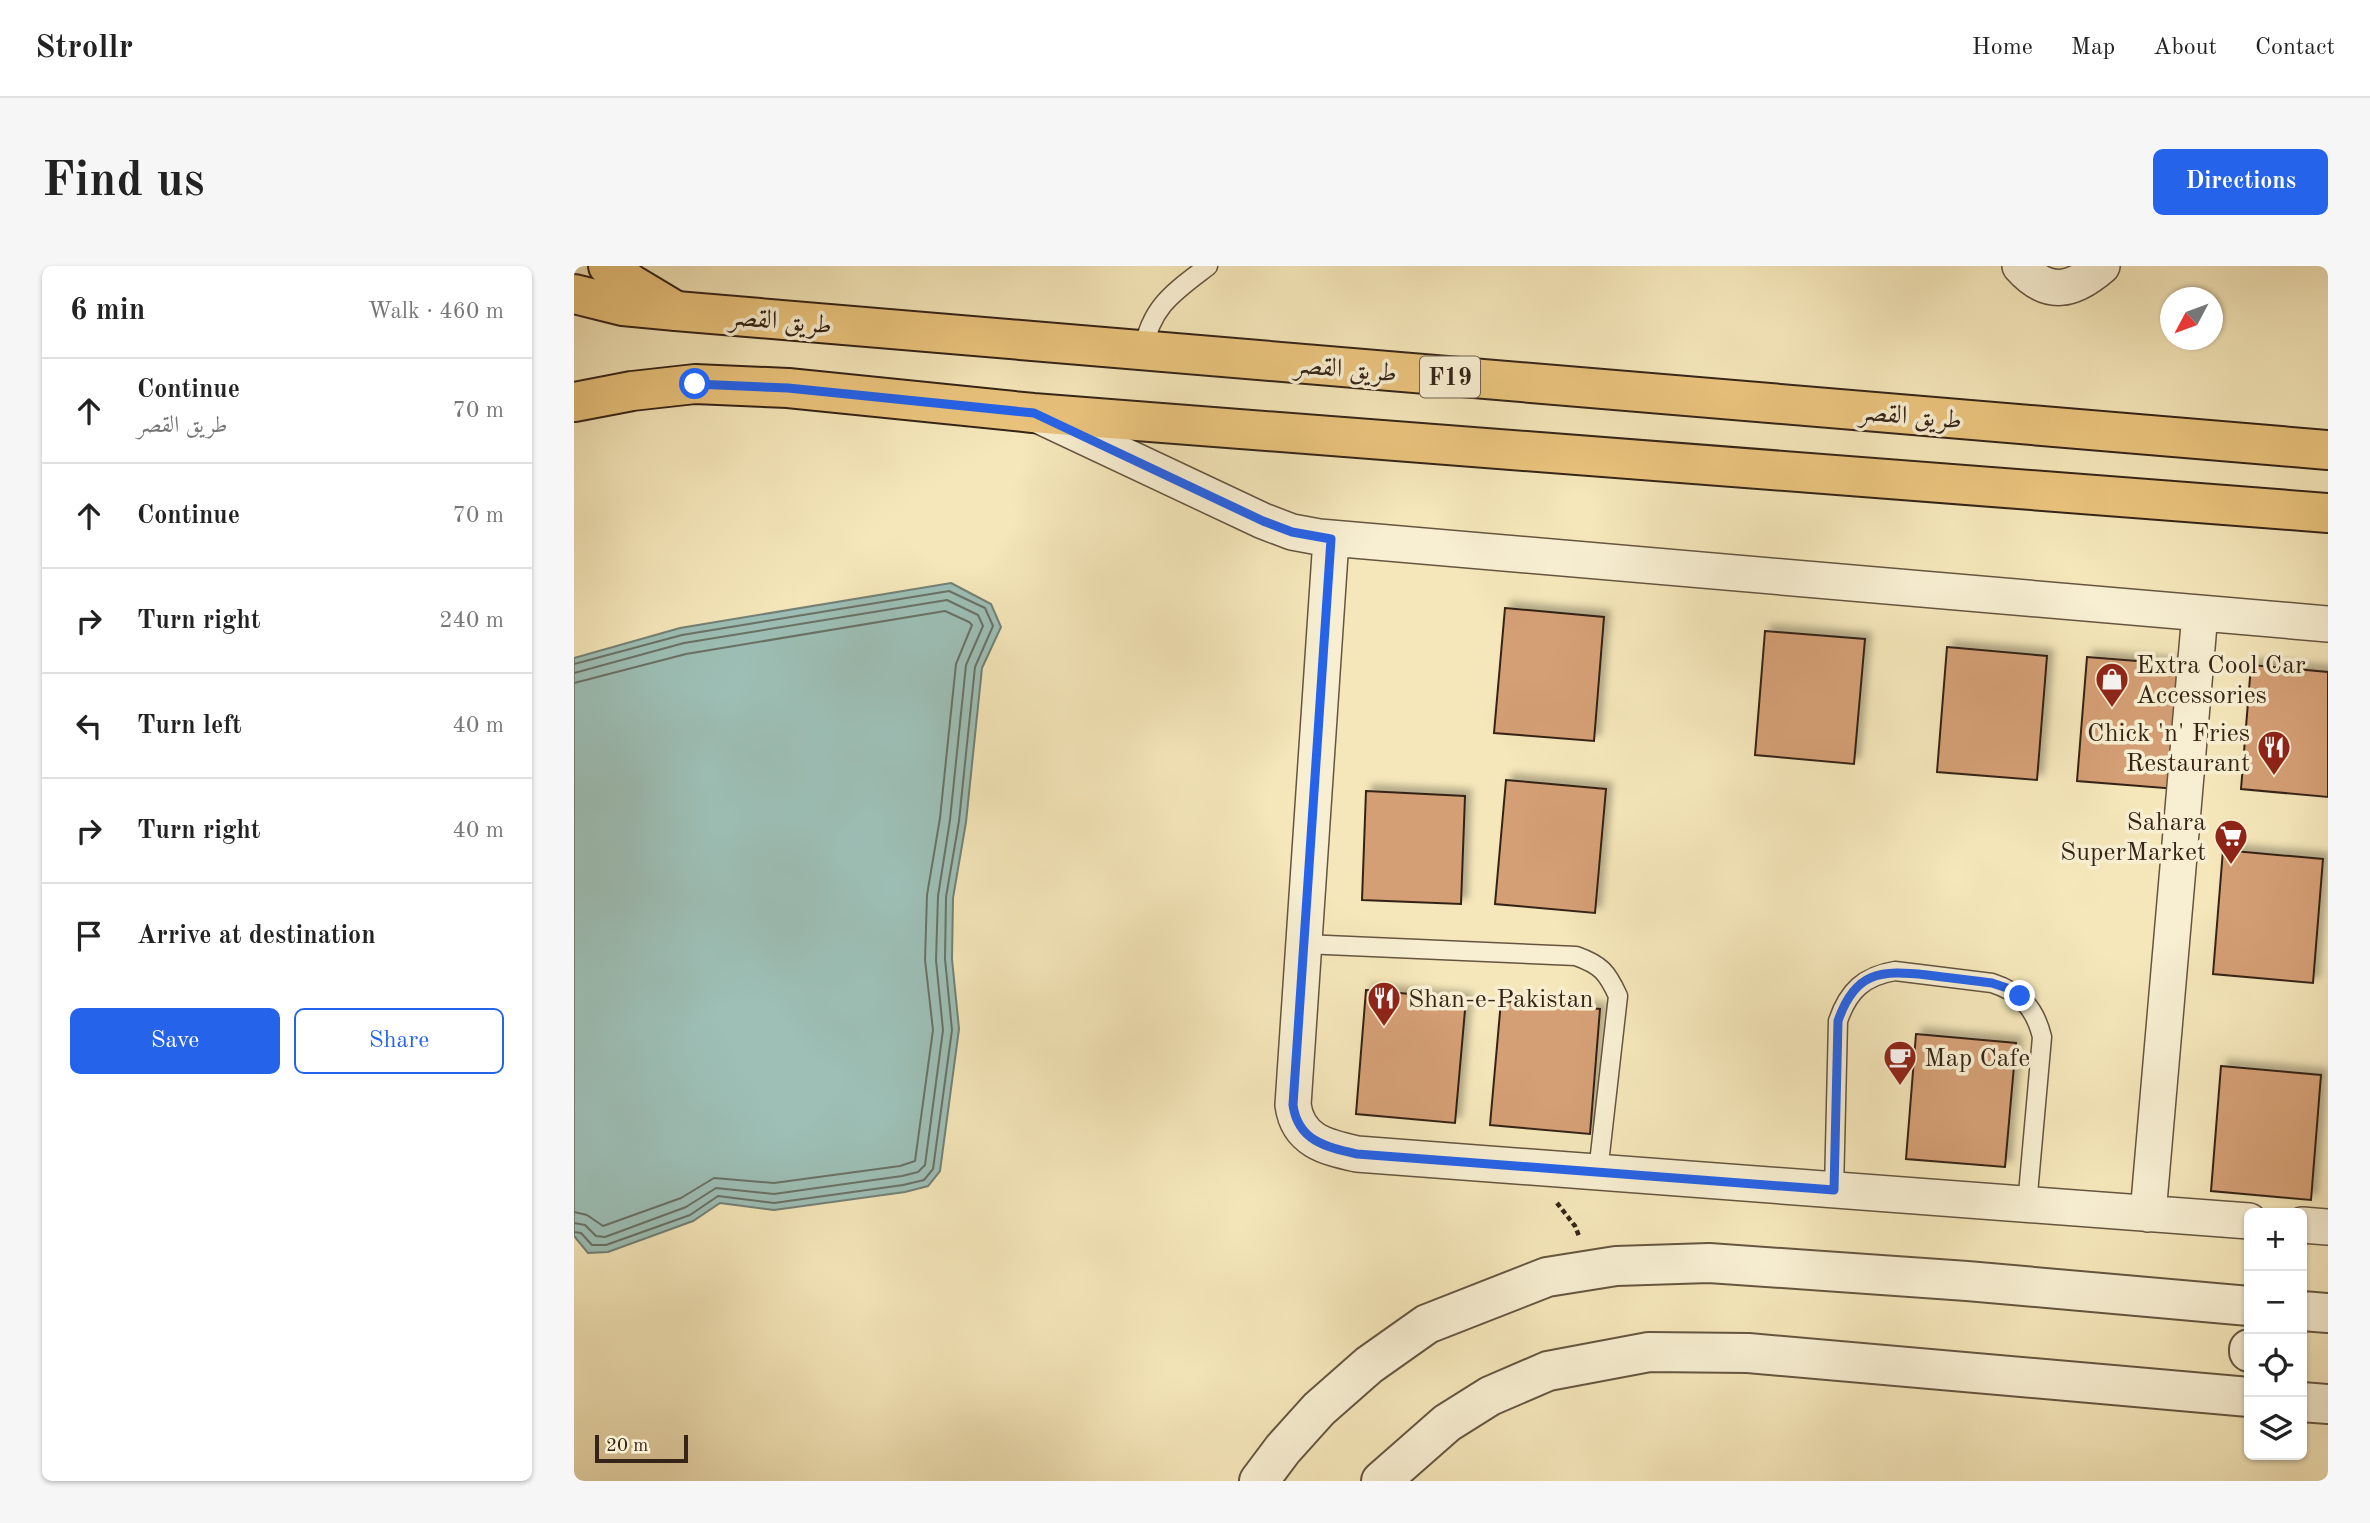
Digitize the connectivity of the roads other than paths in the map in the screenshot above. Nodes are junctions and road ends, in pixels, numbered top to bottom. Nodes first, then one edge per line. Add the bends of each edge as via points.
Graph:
1 (608, 266) edge
2 (1208, 266) edge
3 (2020, 266) edge
4 (2102, 266) edge
5 (574, 294) edge
6 (676, 312) junction
7 (1143, 351) junction
8 (574, 402) edge
9 (1034, 413) junction
10 (2328, 450) edge
11 (2328, 513) edge
12 (1331, 539) junction
13 (2200, 613) junction
14 (2328, 624) edge
15 (1304, 944) junction
16 (1598, 1172) junction
17 (1834, 1190) junction
18 (2027, 1205) junction
19 (2148, 1213) junction
20 (2244, 1221) edge
21 (2307, 1225) edge
22 (2328, 1227) edge
23 (2244, 1306) edge
24 (2307, 1311) edge
25 (2328, 1313) edge
26 (2244, 1397) edge
27 (2307, 1402) edge
28 (2328, 1404) edge
29 (1259, 1481) edge
30 (1381, 1481) edge

1 - 6 main road
2 - 7 lane via 1158,309
3 - 4 street via 2038,282 2062,288 2085,281
5 - 6 main road, طريق القصر / F19
6 - 7 main road, طريق القصر / F19
7 - 10 main road, طريق القصر / F19
8 - 9 main road via 695,384 788,388
9 - 11 main road
9 - 12 street via 1263,521
12 - 13 street
12 - 15 street
13 - 14 street
13 - 19 street
15 - 16 street via 1293,1105 1297,1123 1309,1136 1331,1148 1357,1154
15 - 16 lane via 1576,956 1595,963 1610,977 1618,996
16 - 17 street
17 - 18 street
17 - 18 lane via 1838,1021 1848,998 1864,981 1895,971 2007,988 2020,996 2039,1022 2042,1037
18 - 19 street
19 - 20 street
21 - 22 street
23 - 29 street via 1967,1280 1709,1263 1616,1266 1547,1277 1427,1324 1369,1365 1320,1409
24 - 25 street
26 - 30 street via 1748,1353 1649,1352 1548,1371 1490,1396 1447,1423
27 - 28 street

